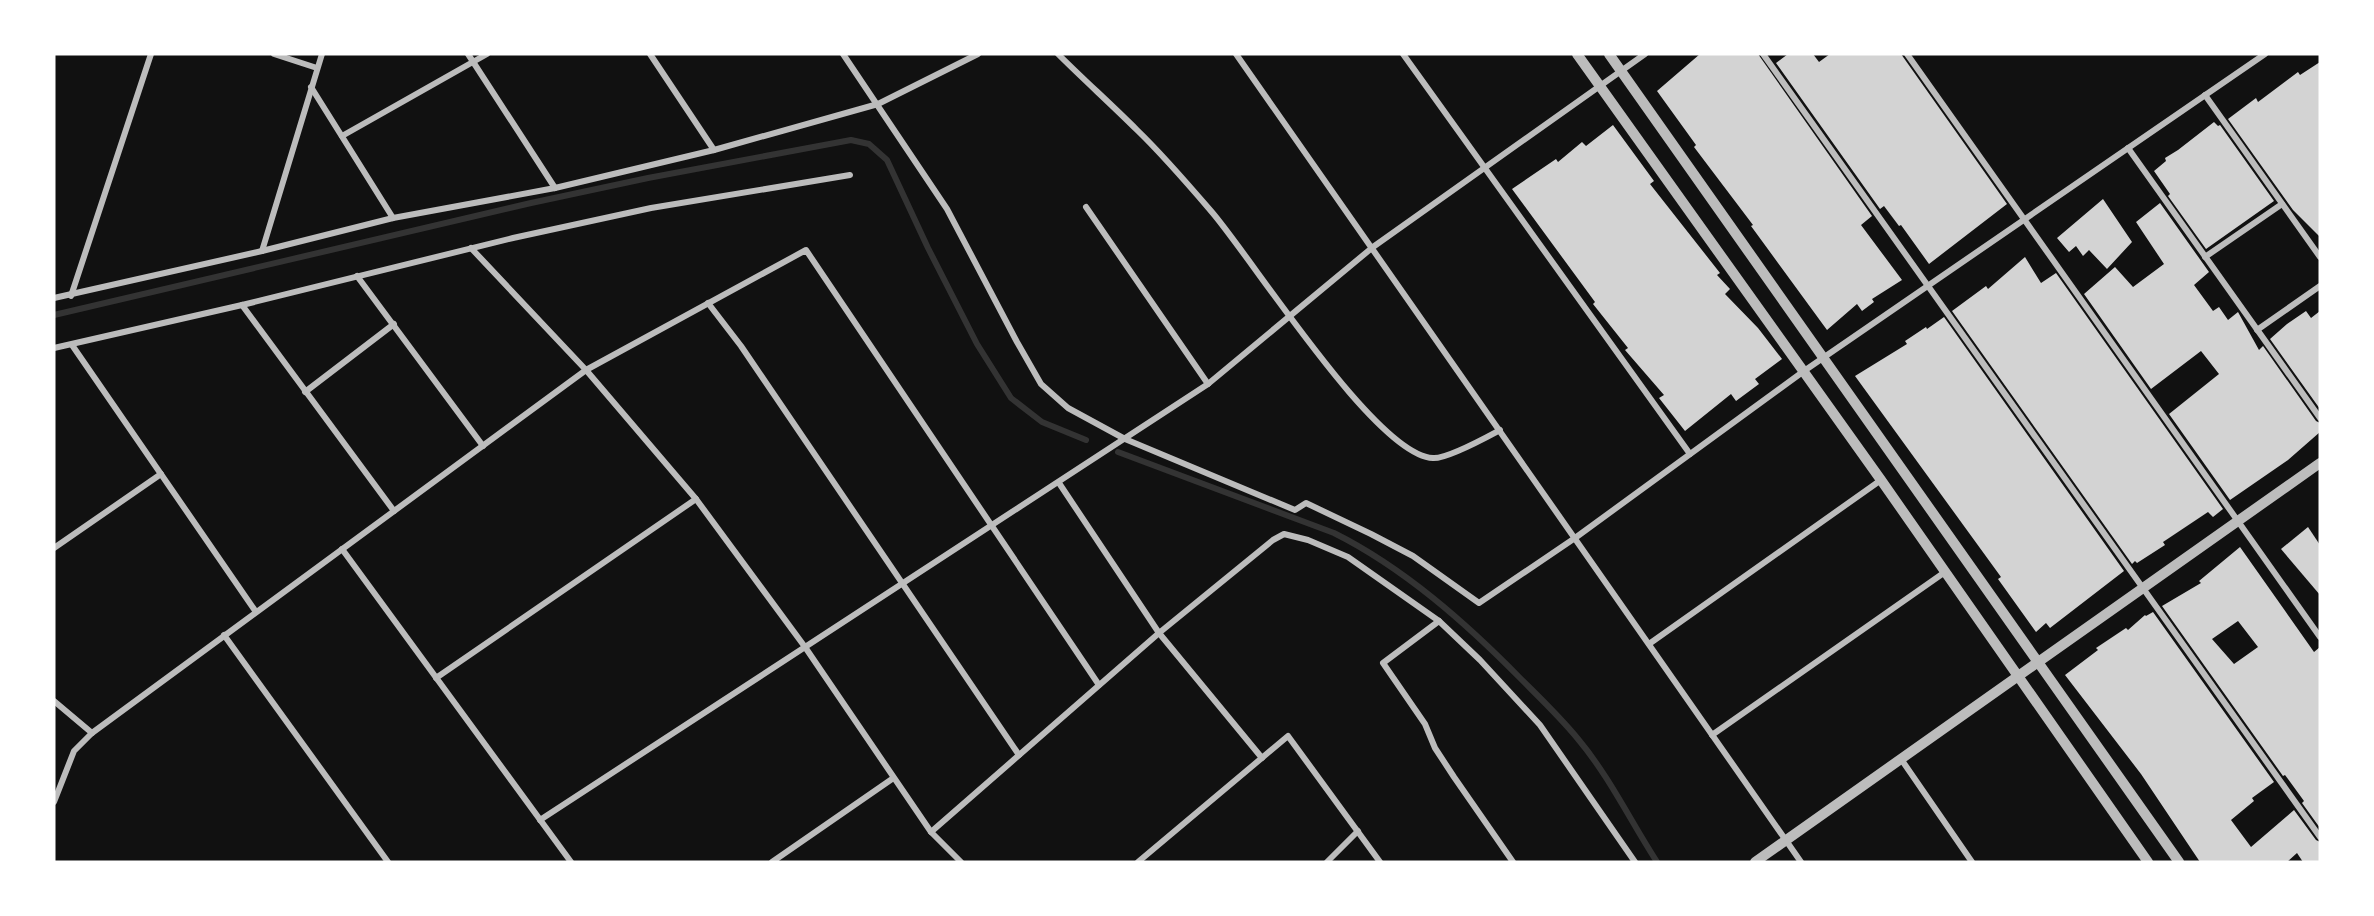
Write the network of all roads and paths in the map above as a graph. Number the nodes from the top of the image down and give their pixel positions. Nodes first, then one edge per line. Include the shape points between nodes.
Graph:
1 (151, 54) edge
2 (274, 54) edge
3 (322, 54) edge
4 (468, 54) edge
5 (487, 54) edge
6 (650, 54) edge
7 (843, 54) edge
8 (978, 54) edge
9 (1058, 54) edge
10 (1236, 54) edge
11 (1403, 54) edge
12 (1577, 54) edge
13 (1609, 54) edge
14 (1645, 54) edge
15 (1763, 54) edge
16 (1907, 54) edge
17 (2265, 54) edge
18 (473, 62) junction
19 (317, 68) junction
20 (1622, 71) junction
21 (1600, 86) junction
22 (311, 87) junction
23 (2205, 95) junction
24 (878, 104) junction
25 (342, 136) junction
26 (2128, 148) junction
27 (714, 150) junction
28 (1484, 168) junction
29 (850, 175) dead end
30 (555, 188) junction
31 (2282, 204) junction
32 (1086, 207) dead end
33 (393, 218) junction
34 (2025, 218) junction
35 (1373, 247) junction
36 (471, 248) junction
37 (262, 251) junction
38 (2205, 257) junction
39 (2320, 257) edge
40 (357, 276) junction
41 (1928, 285) junction
42 (2320, 286) edge
43 (70, 296) junction
44 (54, 298) edge
45 (708, 303) junction
46 (242, 305) junction
47 (1291, 315) junction
48 (394, 324) junction
49 (2257, 330) junction
50 (72, 345) junction
51 (54, 348) edge
52 (1824, 357) junction
53 (586, 370) junction
54 (1804, 371) junction
55 (1208, 384) junction
56 (305, 392) junction
57 (2320, 418) edge
58 (1500, 430) junction
59 (1125, 439) junction
60 (483, 446) junction
61 (1689, 454) junction
62 (2320, 463) edge
63 (161, 474) junction
64 (1881, 480) junction
65 (1059, 483) junction
66 (696, 499) junction
67 (394, 511) junction
68 (2238, 521) junction
69 (992, 526) junction
70 (1575, 538) junction
71 (54, 548) edge
72 (342, 549) junction
73 (1945, 572) junction
74 (903, 584) junction
75 (2143, 588) junction
76 (256, 612) junction
77 (1439, 621) junction
78 (2317, 626) edge
79 (1159, 633) junction
80 (224, 635) junction
81 (2320, 637) edge
82 (1649, 644) junction
83 (805, 647) junction
84 (2038, 662) junction
85 (2017, 677) junction
86 (436, 678) junction
87 (1099, 685) junction
88 (54, 701) edge
89 (92, 733) junction
90 (1712, 735) junction
91 (1019, 755) junction
92 (1262, 758) junction
93 (1901, 759) junction
94 (892, 779) junction
95 (54, 802) edge
96 (540, 819) junction
97 (1358, 831) junction
98 (931, 832) junction
99 (2320, 837) edge
100 (1786, 840) junction
101 (388, 862) edge
102 (571, 862) edge
103 (772, 862) edge
104 (961, 862) edge
105 (1138, 862) edge
106 (1327, 862) edge
107 (1380, 862) edge
108 (1513, 862) edge
109 (1635, 862) edge
110 (1755, 862) edge
111 (1801, 862) edge
112 (1972, 862) edge
113 (2148, 862) edge
114 (2179, 862) edge

1 - 43 street
2 - 19 street
3 - 19 street
4 - 18 street
5 - 18 street
6 - 27 street
7 - 24 street
8 - 24 street
9 - 47 street via 1139,132 1213,213
10 - 35 street
11 - 28 street
12 - 21 street
13 - 20 street
14 - 20 street
15 - 41 street
16 - 34 street
17 - 23 street
18 - 25 street
18 - 30 street
19 - 22 street
20 - 21 street
20 - 52 street
21 - 28 street
21 - 54 street
22 - 25 street
22 - 37 street
23 - 26 street
23 - 31 street
24 - 27 street
24 - 59 street via 947,209 1041,384 1068,408
25 - 33 street
26 - 34 street
26 - 38 street
27 - 30 street
28 - 35 street
28 - 61 street
29 - 36 street via 651,208
30 - 33 street
31 - 38 street
31 - 39 street
32 - 55 street
33 - 37 street
34 - 41 street
34 - 68 street
35 - 47 street
35 - 58 street
36 - 40 street
36 - 53 street
37 - 43 street
38 - 49 street
40 - 46 street
40 - 48 street
41 - 52 street
41 - 75 street
42 - 49 street
43 - 44 street
45 - 53 street
45 - 69 street via 806,250
45 - 74 street
46 - 50 street
46 - 56 street
47 - 55 street
47 - 58 street via 1369,416 1404,447 1433,459 1471,446
48 - 56 street
48 - 60 street
49 - 57 street
50 - 51 street
50 - 63 street
52 - 54 street
52 - 84 street
53 - 60 street
53 - 66 street
54 - 61 street
54 - 64 street
55 - 59 street
56 - 67 street
58 - 70 street
59 - 65 street
59 - 70 street via 1295,510 1306,503 1413,556 1479,603
60 - 67 street
61 - 70 street
62 - 68 street
63 - 71 street
63 - 76 street
64 - 73 street
64 - 82 street
65 - 69 street
65 - 79 street
66 - 83 street
66 - 86 street
67 - 72 street
68 - 75 street
68 - 78 street
69 - 74 street
69 - 87 street
70 - 82 street
72 - 76 street
72 - 86 street
73 - 85 street
73 - 90 street
74 - 83 street
74 - 91 street
75 - 84 street
75 - 99 street
76 - 80 street
77 - 79 street via 1348,557 1284,534
77 - 108 street via 1383,663
77 - 109 street via 1540,725
78 - 81 street
79 - 87 street
79 - 92 street
80 - 89 street
80 - 101 street
82 - 90 street
83 - 94 street
83 - 96 street
84 - 85 street
84 - 114 street
85 - 93 street
85 - 113 street
86 - 96 street
87 - 91 street
88 - 89 street
89 - 95 street via 74,751
90 - 100 street
91 - 98 street
92 - 97 street via 1288,736
92 - 105 street
93 - 100 street
93 - 112 street
94 - 98 street
94 - 103 street
96 - 102 street
97 - 106 street
97 - 107 street
98 - 104 street
100 - 110 street
100 - 111 street

